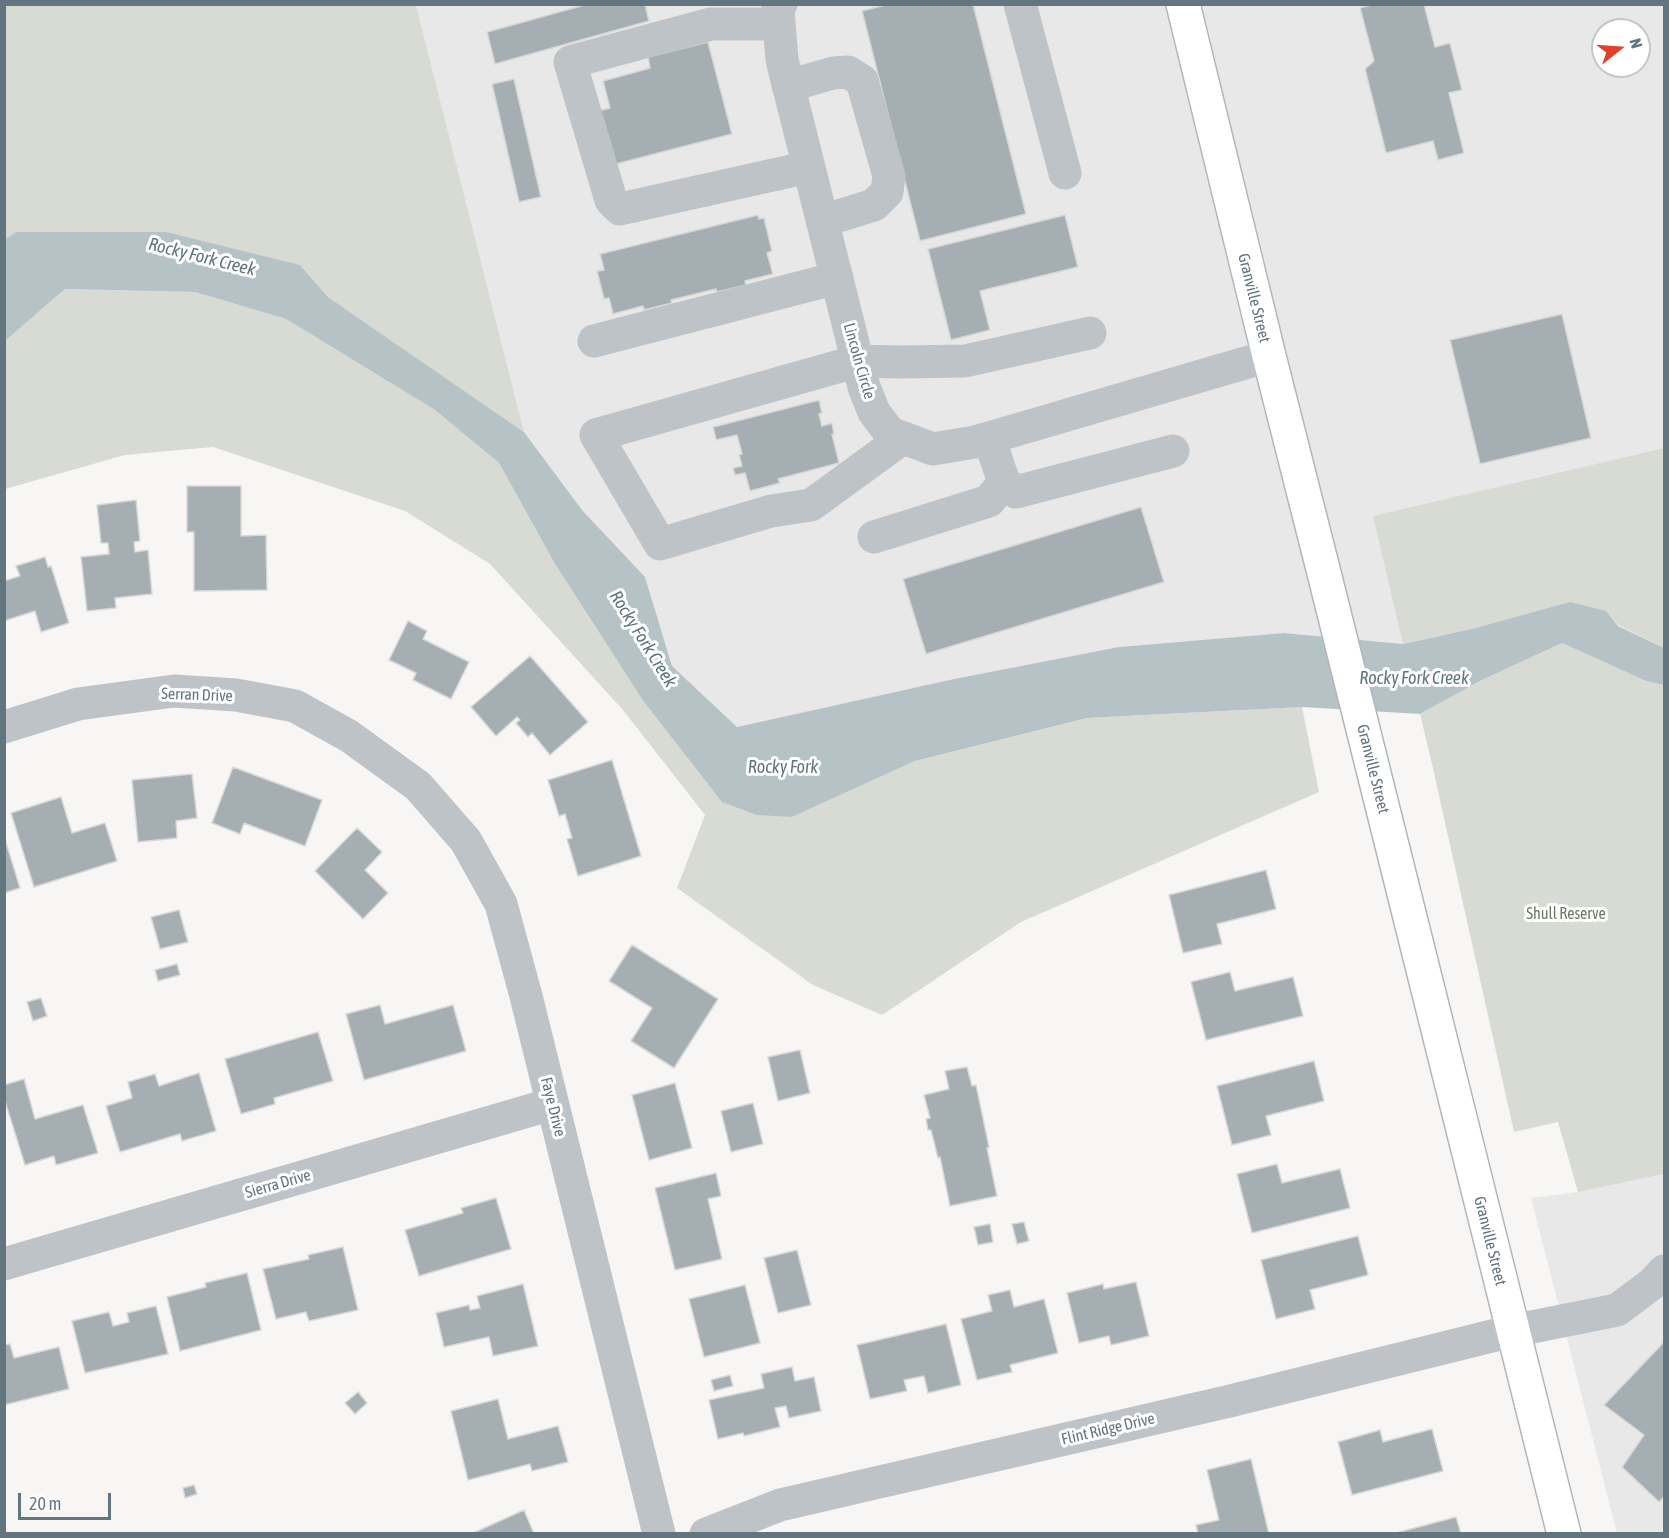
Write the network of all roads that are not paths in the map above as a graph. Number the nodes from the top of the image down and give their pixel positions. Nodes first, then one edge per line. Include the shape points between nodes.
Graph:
1 (1020, 4) edge
2 (1183, 4) edge
3 (780, 14) edge
4 (788, 86) junction
5 (808, 167) junction
6 (1065, 173) dead end
7 (822, 221) junction
8 (837, 278) junction
9 (1090, 333) dead end
10 (594, 341) dead end
11 (1269, 356) junction
12 (858, 361) junction
13 (903, 438) junction
14 (989, 438) junction
15 (1173, 451) dead end
16 (1004, 482) junction
17 (874, 537) dead end
18 (4, 727) edge
19 (350, 736) joint
20 (552, 1104) junction
21 (4, 1264) edge
22 (1665, 1271) edge
23 (1512, 1330) junction
24 (660, 1533) edge
25 (706, 1533) edge
26 (1564, 1533) edge

1 - 6 street
2 - 11 main road, Granville Street
3 - 4 street, Lincoln Circle via 782,60
3 - 5 street via 711,24 570,62 611,200 620,209
4 - 5 street, Lincoln Circle
4 - 7 street via 833,73 848,72 862,81 889,176 887,192 874,205
5 - 7 street, Lincoln Circle
7 - 8 street, Lincoln Circle
8 - 10 street
8 - 12 street, Lincoln Circle
9 - 12 street via 965,361
11 - 14 street, Lincoln Circle
11 - 23 main road, Granville Street
12 - 13 street, Lincoln Circle via 874,412 890,433
12 - 13 street via 596,435 660,544 771,511 811,505
13 - 14 street, Lincoln Circle via 933,449
14 - 16 street
15 - 16 street via 1016,492
16 - 17 street via 989,501
18 - 19 street, Serran Drive via 78,704 174,690 236,695 295,706
19 - 20 street, Faye Drive via 418,786 466,841 501,904
20 - 21 street, Sierra Drive
20 - 24 street, Faye Drive
22 - 23 street, Flint Ridge Drive via 1617,1310
23 - 25 street, Flint Ridge Drive via 1230,1401 780,1505
23 - 26 main road, Granville Street

